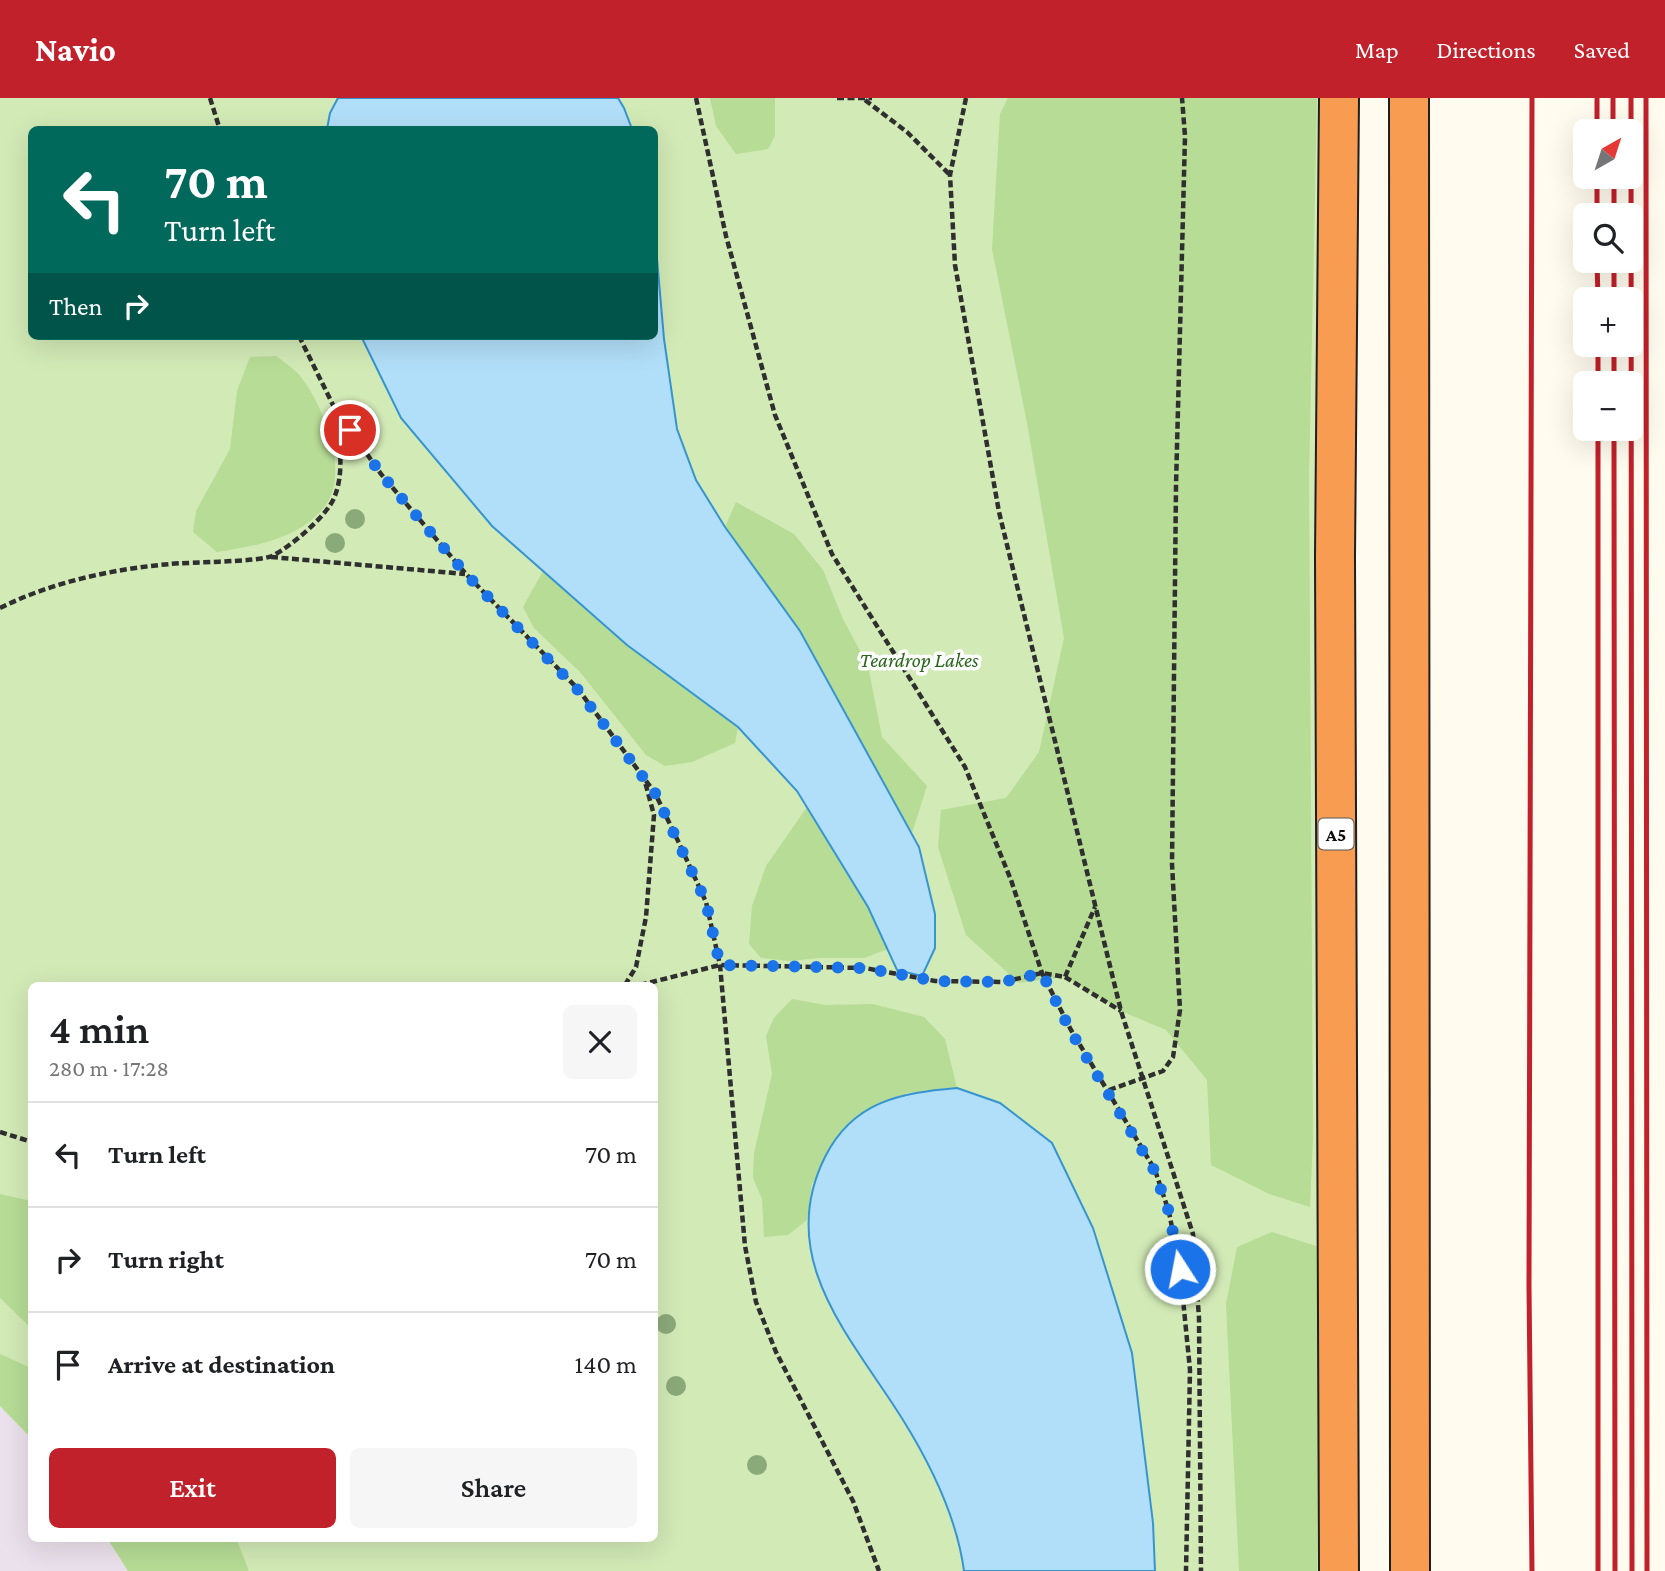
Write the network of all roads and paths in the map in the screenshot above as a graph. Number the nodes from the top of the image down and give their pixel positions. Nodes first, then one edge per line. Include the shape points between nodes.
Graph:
1 (210, 98) edge
2 (696, 98) edge
3 (837, 98) edge
4 (872, 98) edge
5 (965, 98) edge
6 (1182, 98) edge
7 (1339, 98) edge
8 (1409, 98) edge
9 (864, 100) junction
10 (219, 126) edge
11 (950, 175) junction
12 (301, 340) edge
13 (334, 407) junction
14 (270, 557) junction
15 (466, 574) junction
16 (0, 608) edge
17 (644, 779) junction
18 (1095, 906) junction
19 (720, 965) junction
20 (1042, 973) junction
21 (1065, 977) junction
22 (627, 982) edge
23 (652, 982) edge
24 (1121, 1011) junction
25 (1143, 1078) junction
26 (1109, 1090) junction
27 (0, 1132) edge
28 (28, 1141) edge
29 (879, 1571) edge
30 (1186, 1571) edge
31 (1201, 1571) edge
32 (1339, 1571) edge
33 (1410, 1571) edge

1 - 10 path
2 - 20 path via 726,236 775,415 832,555 965,767 1011,880
3 - 9 path
4 - 9 path
5 - 11 path
6 - 25 path via 1185,149 1172,864 1180,1010 1173,1057 1163,1071
7 - 32 highway, A5 via 1335,556
8 - 33 highway
9 - 11 path via 907,132
11 - 18 path via 955,265 999,512
12 - 13 path
13 - 14 path via 341,468 334,499 307,530
13 - 15 path via 381,474
14 - 15 path
14 - 16 path via 166,564 105,574 54,586
15 - 17 path via 578,690
17 - 19 path via 655,793 706,902
17 - 22 path via 654,815 648,893 636,967
18 - 21 path
18 - 24 path
19 - 20 path via 865,968 935,981 1003,982
19 - 23 path
19 - 29 path via 745,1246 756,1302 776,1352 853,1501
20 - 21 path
20 - 26 path via 1070,1030
21 - 24 path
24 - 25 path
25 - 26 path
25 - 31 path via 1193,1234 1199,1318
26 - 30 path via 1154,1170 1169,1212 1180,1269 1190,1370
27 - 28 path

